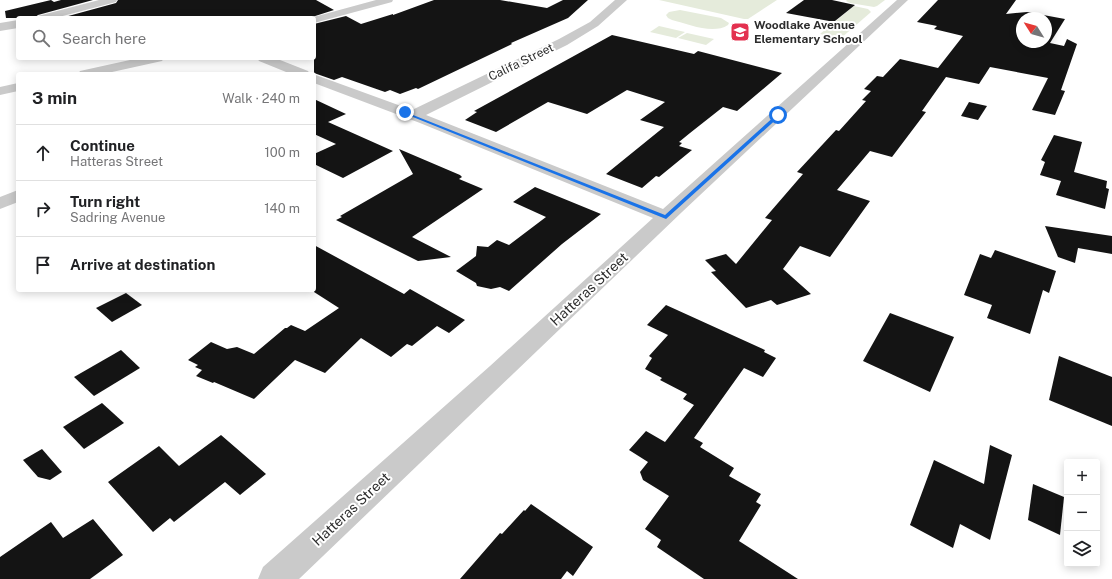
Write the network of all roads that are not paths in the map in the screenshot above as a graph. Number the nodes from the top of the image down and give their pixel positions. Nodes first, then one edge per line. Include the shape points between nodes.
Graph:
1 (112, 0) edge
2 (388, 0) edge
3 (622, 0) edge
4 (903, 0) edge
5 (50, 16) edge
6 (316, 19) edge
7 (16, 24) edge
8 (0, 27) edge
9 (148, 60) edge
10 (269, 60) edge
11 (94, 72) edge
12 (298, 72) edge
13 (316, 79) edge
14 (16, 87) edge
15 (0, 91) edge
16 (414, 115) junction
17 (16, 197) edge
18 (0, 203) edge
19 (666, 217) junction
20 (275, 579) edge

1 - 5 street
2 - 6 street
3 - 16 street, Califa Street via 594,24 563,42
4 - 19 street, Hatteras Street
7 - 8 street
9 - 11 street
10 - 12 street
13 - 16 street
14 - 15 street
16 - 19 street
17 - 18 street
19 - 20 street, Hatteras Street

